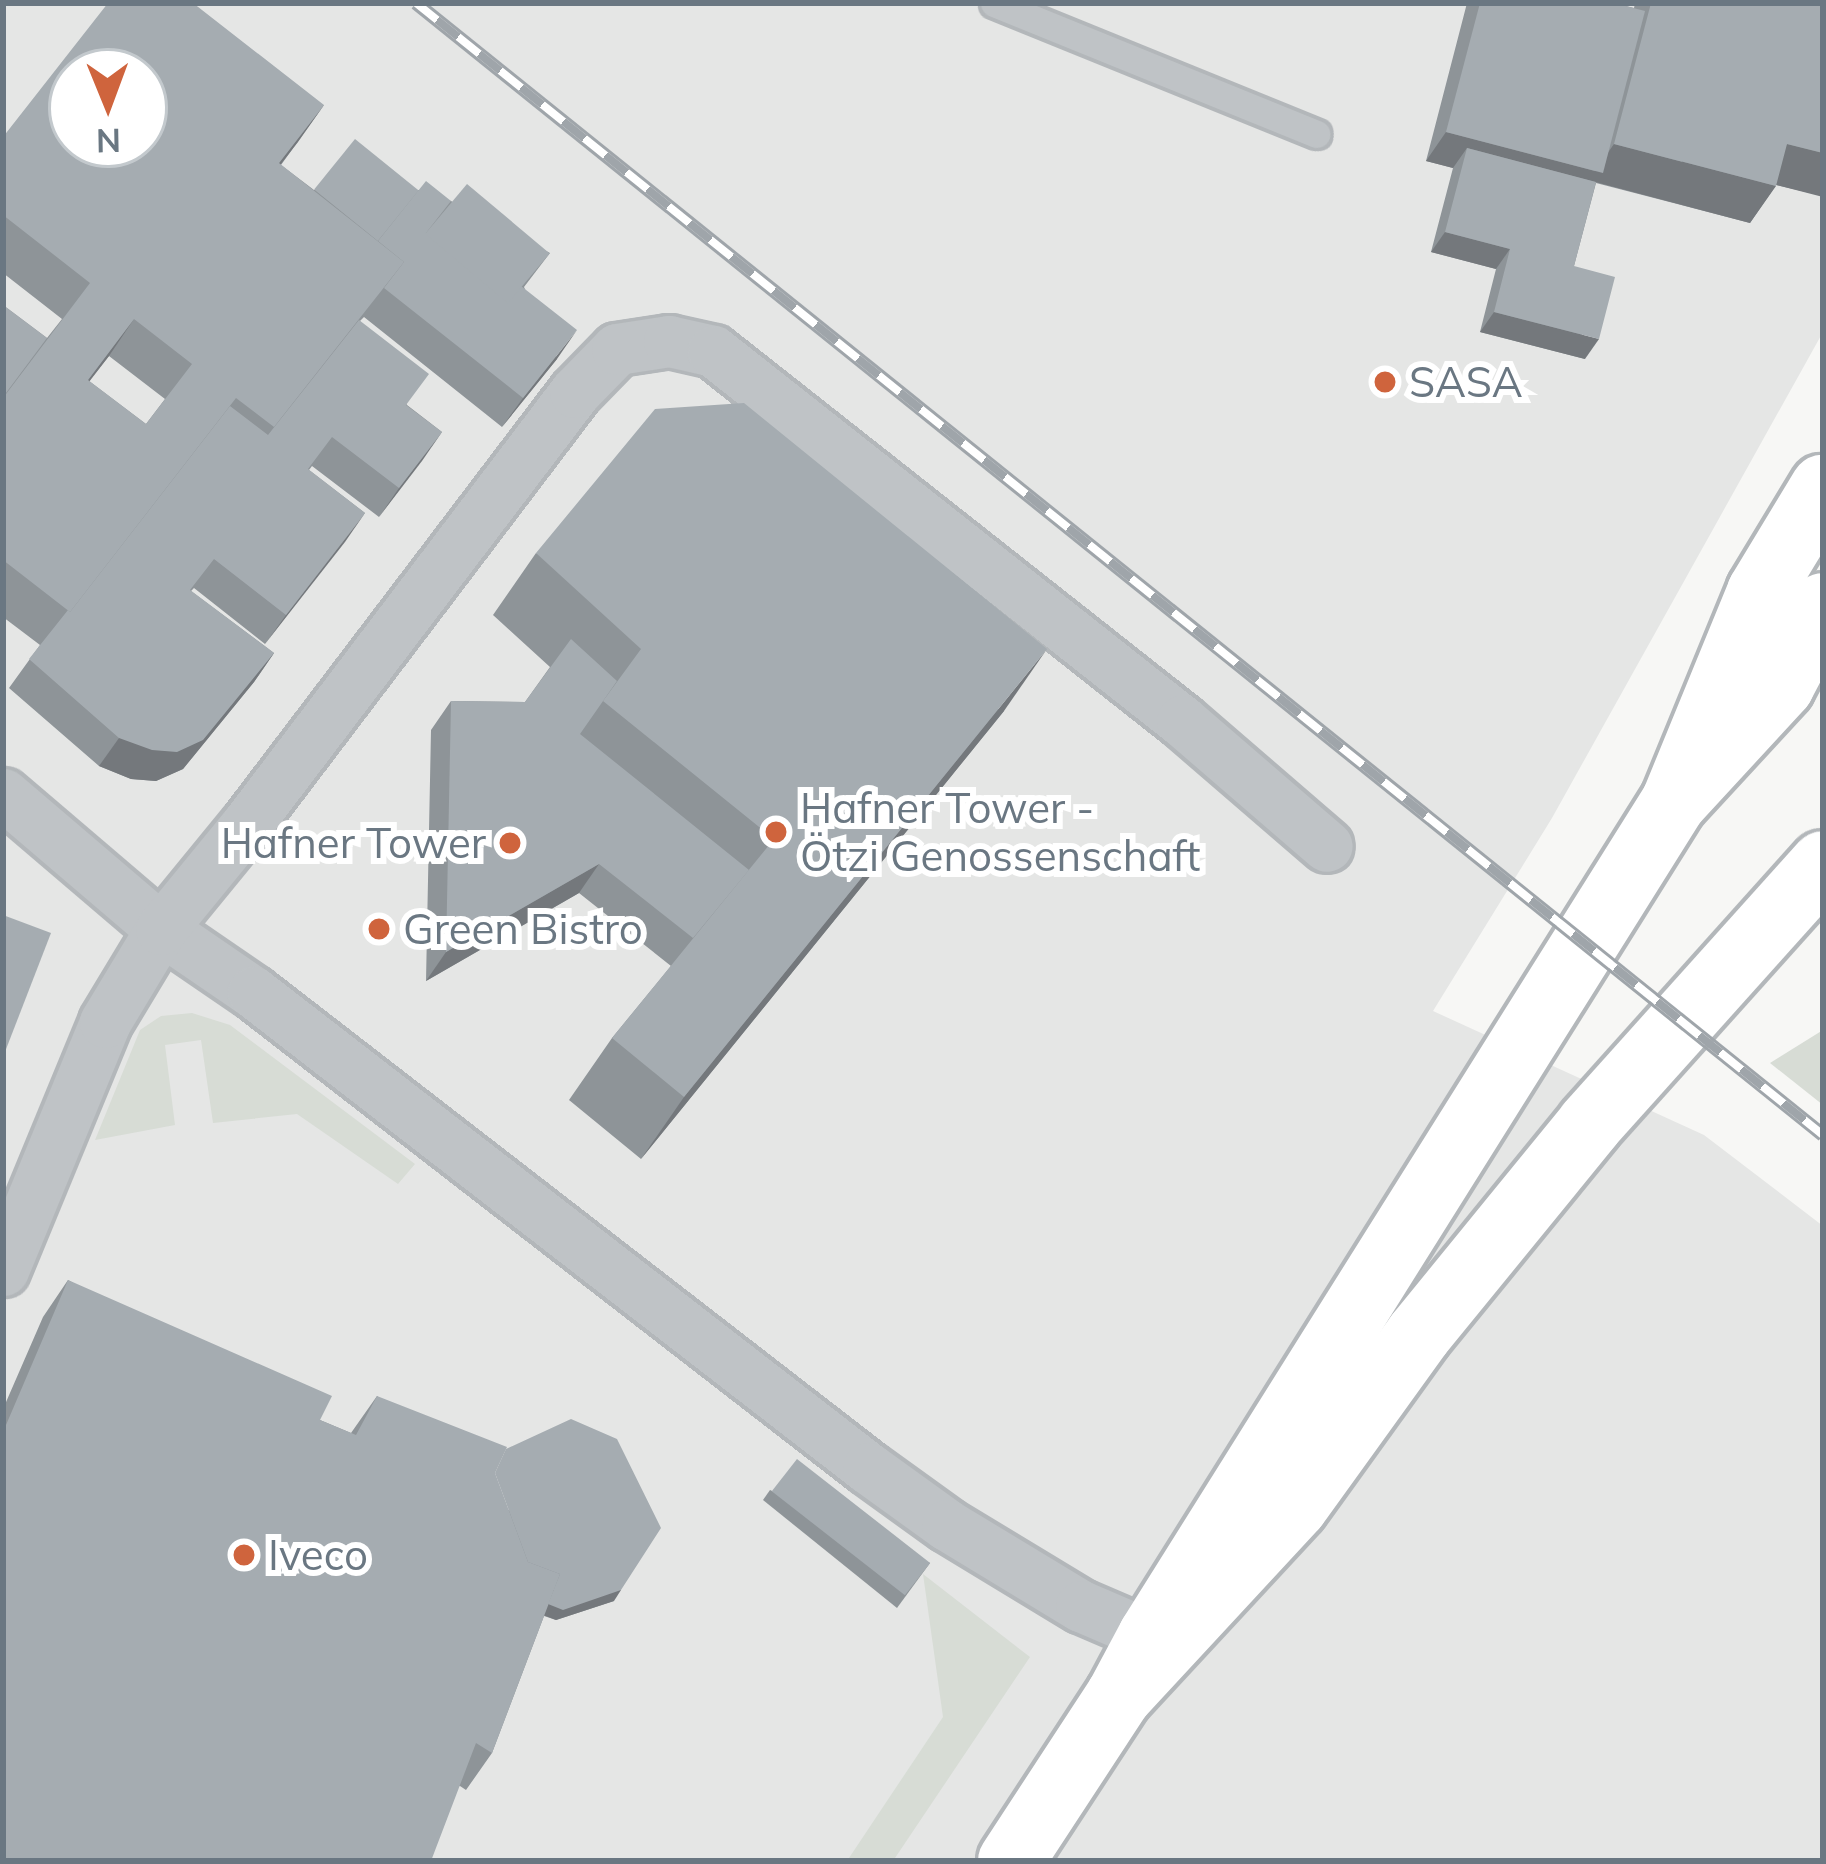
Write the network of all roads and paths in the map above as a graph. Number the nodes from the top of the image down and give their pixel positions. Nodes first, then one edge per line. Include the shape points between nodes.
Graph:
1 (994, 3) edge
2 (1316, 134) dead end
3 (1823, 488) edge
4 (1823, 606) edge
5 (1802, 672) edge
6 (3, 794) edge
7 (1674, 802) junction
8 (1328, 846) dead end
9 (1823, 864) edge
10 (161, 929) junction
11 (3, 1270) edge
12 (1151, 1636) junction
13 (1119, 1696) junction
14 (1011, 1861) edge

1 - 2 lane
3 - 7 main road via 1760,592
4 - 5 main road
5 - 7 main road
6 - 10 street
7 - 12 main road
8 - 10 street via 774,395 713,351 669,341 617,349 575,392
9 - 13 main road via 1590,1124 1419,1334 1295,1506
10 - 11 street via 105,1022
10 - 12 street via 946,1526 1081,1606
12 - 13 main road
13 - 14 main road

